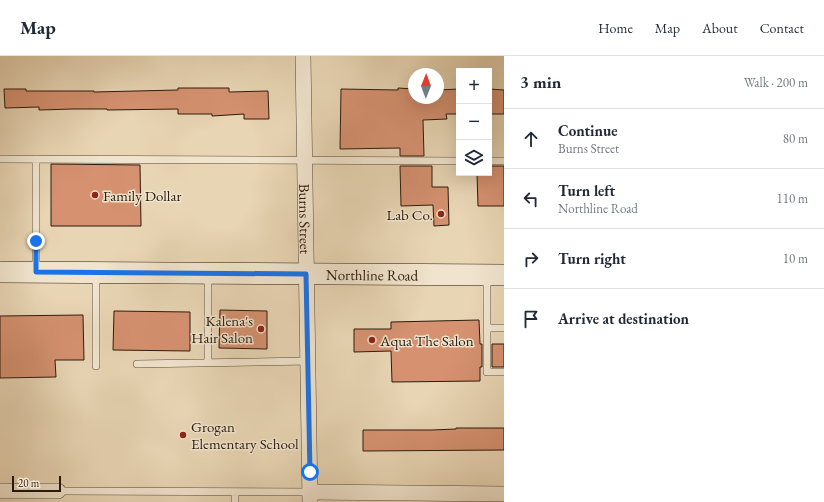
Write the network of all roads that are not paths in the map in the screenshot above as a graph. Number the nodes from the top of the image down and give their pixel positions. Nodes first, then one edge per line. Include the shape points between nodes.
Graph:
1 (303, 56) edge
2 (0, 159) edge
3 (36, 159) junction
4 (304, 160) junction
5 (456, 161) edge
6 (492, 161) edge
7 (504, 161) edge
8 (0, 272) edge
9 (36, 272) junction
10 (96, 272) junction
11 (208, 273) junction
12 (306, 274) junction
13 (495, 275) edge
14 (487, 328) junction
15 (504, 328) edge
16 (308, 361) junction
17 (208, 363) junction
18 (137, 364) dead end
19 (96, 366) dead end
20 (504, 372) edge
21 (0, 491) edge
22 (58, 491) joint
23 (235, 492) junction
24 (504, 494) edge
25 (310, 497) edge
26 (235, 502) edge

1 - 4 street, Burns Street
2 - 3 lane
3 - 4 lane
3 - 9 lane
4 - 5 lane
4 - 12 street, Burns Street
6 - 7 lane
8 - 9 main road, Northline Road
9 - 10 main road, Northline Road
10 - 11 main road, Northline Road
10 - 19 lane
11 - 12 main road, Northline Road
11 - 17 lane
12 - 13 main road, Northline Road
12 - 16 street, Burns Street
13 - 14 lane
14 - 15 lane
14 - 20 lane via 487,372
16 - 17 lane
16 - 25 street, Burns Street
17 - 18 lane
21 - 22 street
22 - 23 lane
23 - 25 lane
23 - 26 lane
24 - 25 street

